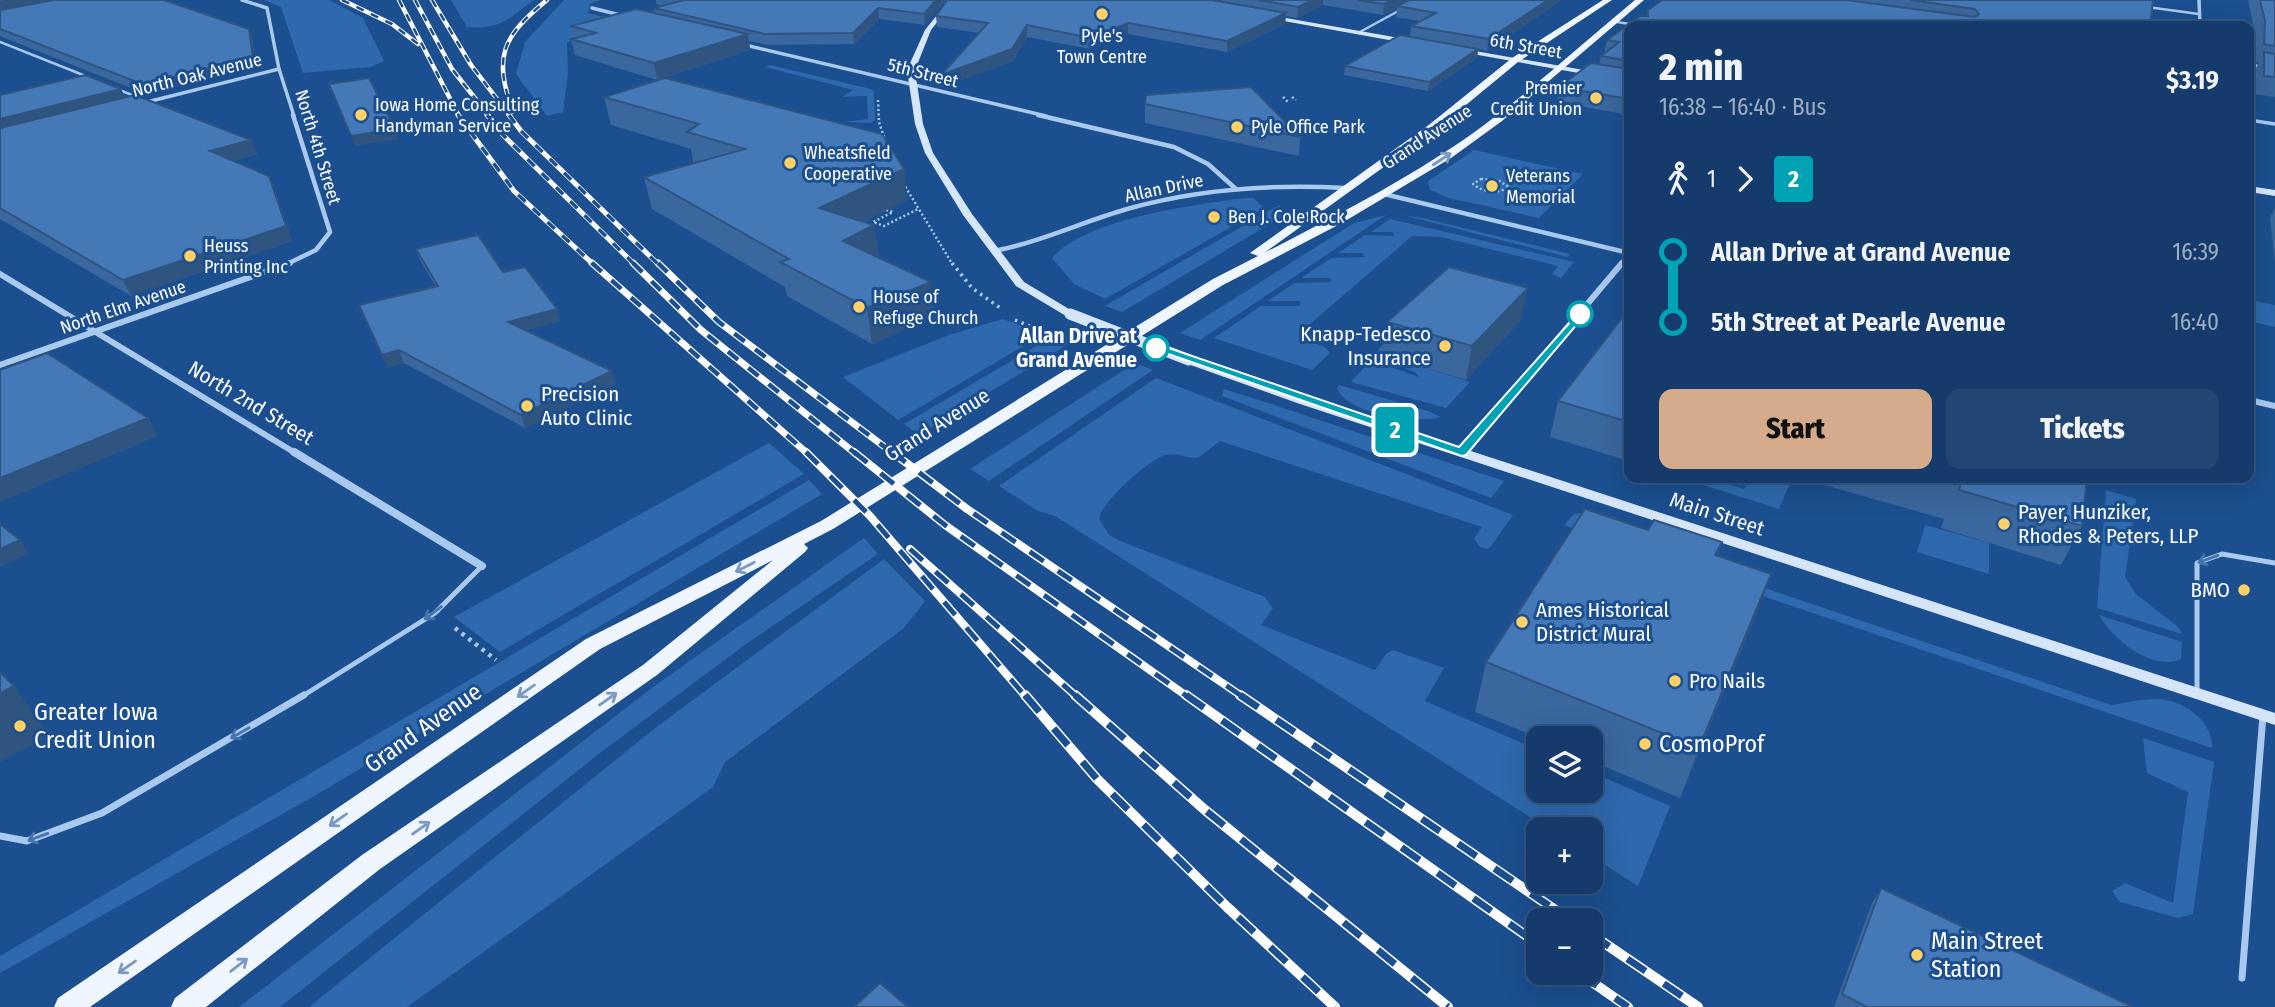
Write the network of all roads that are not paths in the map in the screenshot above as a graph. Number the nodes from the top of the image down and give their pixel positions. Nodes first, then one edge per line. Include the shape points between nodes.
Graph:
1 (242, 0) edge
2 (952, 0) edge
3 (1608, 0) edge
4 (1640, 0) edge
5 (2199, 0) edge
6 (1407, 6) edge
7 (2140, 6) edge
8 (592, 8) dead end
9 (2199, 14) junction
10 (1259, 15) edge
11 (631, 18) edge
12 (2200, 21) edge
13 (1617, 22) junction
14 (1624, 23) edge
15 (1358, 33) junction
16 (0, 42) edge
17 (735, 43) edge
18 (1427, 45) edge
19 (1454, 50) edge
20 (1515, 60) junction
21 (2254, 66) edge
22 (1558, 68) junction
23 (279, 69) junction
24 (2275, 69) edge
25 (89, 78) edge
26 (1624, 79) edge
27 (911, 84) junction
28 (113, 88) edge
29 (148, 102) junction
30 (139, 104) edge
31 (2254, 121) edge
32 (2275, 124) edge
33 (1345, 188) junction
34 (1236, 189) junction
35 (2254, 189) edge
36 (2275, 193) edge
37 (1384, 194) junction
38 (994, 251) junction
39 (1624, 253) edge
40 (1624, 260) edge
41 (0, 274) edge
42 (256, 275) joint
43 (1218, 282) junction
44 (96, 331) junction
45 (0, 365) edge
46 (2254, 401) edge
47 (2275, 406) edge
48 (1462, 452) junction
49 (827, 525) junction
50 (2275, 563) edge
51 (482, 566) joint
52 (2197, 694) junction
53 (2269, 717) edge
54 (0, 836) edge
55 (2242, 978) dead end
56 (68, 1007) edge
57 (186, 1007) edge

1 - 23 street, North 4th Street via 267,8
2 - 27 street via 928,30 911,70
3 - 20 main road, Grand Avenue
4 - 13 main road, Grand Avenue
5 - 9 street
6 - 15 lane
7 - 9 lane
8 - 11 street
9 - 12 street
10 - 15 street
13 - 14 lane
13 - 22 main road, Grand Avenue
15 - 18 street
16 - 25 lane
17 - 27 street, 5th Street
19 - 20 street, 6th Street
20 - 22 street, 6th Street
20 - 33 main road, Grand Avenue via 1434,126
21 - 24 street
22 - 26 street, 6th Street
37 -> 22 main road, Grand Avenue via 1474,137
23 - 29 street, North Oak Avenue
23 - 42 street, North 4th Street via 330,232 328,240 307,256
27 - 34 street, 5th Street via 1174,147 1208,164
27 - 38 street, Main Street via 929,153
28 - 29 lane
29 - 30 street, North Oak Avenue
31 - 32 lane
33 - 34 street, Allan Drive
33 - 43 main road, Grand Avenue
34 - 38 street, Allan Drive via 1150,203 1032,243
35 - 36 street
37 - 39 street
37 - 43 main road, Grand Avenue
38 - 48 street, Main Street, bridge via 1020,284 1070,314 1189,360
40 - 48 street
41 - 44 street, North 2nd Street
42 - 44 street, North Elm Avenue
43 - 49 main road, Grand Avenue
44 - 45 street, North Elm Avenue
44 - 51 street, North 2nd Street
46 - 47 street
48 - 52 street, Main Street
49 -> 56 main road, Grand Avenue via 593,645
57 -> 49 main road, Grand Avenue via 371,862 650,670
50 -> 52 lane via 2222,554 2197,563
51 -> 54 lane via 435,612 346,671 102,813 27,841
52 - 53 street, Main Street
53 - 55 lane

